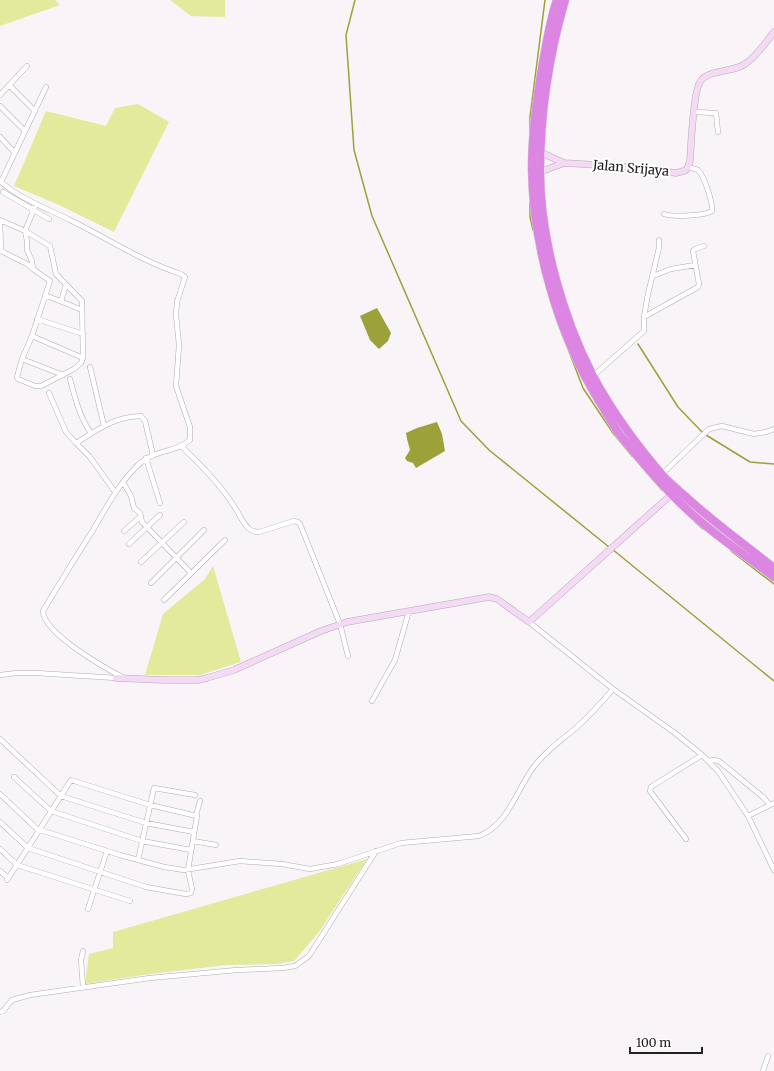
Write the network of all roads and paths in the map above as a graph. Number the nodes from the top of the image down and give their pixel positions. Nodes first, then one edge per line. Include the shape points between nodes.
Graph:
1 (557, 0) edge
2 (565, 0) edge
3 (774, 32) edge
4 (27, 66) dead end
5 (9, 85) junction
6 (46, 87) dead end
7 (0, 95) edge
8 (0, 106) edge
9 (35, 111) junction
10 (694, 112) junction
11 (25, 131) junction
12 (718, 132) dead end
13 (0, 138) edge
14 (540, 152) junction
15 (15, 153) junction
16 (564, 163) junction
17 (689, 167) junction
18 (540, 172) junction
19 (0, 182) edge
20 (2, 192) dead end
21 (36, 204) junction
22 (33, 209) junction
23 (664, 214) dead end
24 (49, 219) dead end
25 (25, 231) junction
26 (659, 240) dead end
27 (704, 246) dead end
28 (27, 250) junction
29 (27, 264) junction
30 (695, 265) junction
31 (33, 270) junction
32 (56, 274) junction
33 (653, 276) junction
34 (50, 281) junction
35 (66, 285) junction
36 (45, 295) junction
37 (61, 301) junction
38 (82, 310) junction
39 (644, 316) junction
40 (37, 319) junction
41 (83, 334) junction
42 (32, 336) junction
43 (83, 358) junction
44 (22, 359) junction
45 (90, 367) dead end
46 (63, 375) junction
47 (593, 376) junction
48 (70, 379) dead end
49 (49, 394) dead end
50 (104, 426) junction
51 (774, 429) edge
52 (91, 433) junction
53 (76, 443) junction
54 (182, 446) junction
55 (153, 455) junction
56 (146, 458) junction
57 (662, 474) junction
58 (123, 482) junction
59 (115, 492) junction
60 (671, 494) junction
61 (160, 503) dead end
62 (160, 515) dead end
63 (141, 516) junction
64 (184, 522) dead end
65 (147, 528) junction
66 (204, 530) dead end
67 (124, 531) dead end
68 (225, 540) dead end
69 (162, 543) junction
70 (129, 544) dead end
71 (176, 558) junction
72 (141, 562) dead end
73 (774, 568) edge
74 (191, 573) junction
75 (774, 578) edge
76 (151, 583) dead end
77 (164, 600) dead end
78 (409, 611) junction
79 (529, 622) junction
80 (340, 624) junction
81 (348, 656) dead end
82 (0, 675) edge
83 (116, 678) joint
84 (124, 678) junction
85 (613, 689) junction
86 (372, 701) dead end
87 (0, 739) edge
88 (702, 755) junction
89 (708, 761) junction
90 (14, 777) dead end
91 (0, 794) edge
92 (195, 795) dead end
93 (61, 796) junction
94 (200, 801) dead end
95 (772, 804) edge
96 (150, 805) junction
97 (51, 811) junction
98 (196, 815) junction
99 (748, 816) junction
100 (0, 822) edge
101 (146, 823) junction
102 (40, 830) junction
103 (194, 832) junction
104 (686, 839) dead end
105 (142, 841) junction
106 (193, 841) junction
107 (216, 845) dead end
108 (28, 848) junction
109 (0, 849) edge
110 (191, 850) junction
111 (107, 851) junction
112 (376, 851) junction
113 (138, 860) junction
114 (17, 864) junction
115 (188, 870) junction
116 (774, 870) edge
117 (0, 871) edge
118 (100, 872) junction
119 (95, 890) junction
120 (130, 901) dead end
121 (88, 909) dead end
122 (83, 951) dead end
123 (83, 987) junction
124 (0, 1012) edge
125 (768, 1056) dead end
126 (763, 1071) edge

1 - 60 highway via 540,81 533,148 534,205 543,257 555,305 569,344 588,384 619,434
2 - 14 highway via 547,80
3 - 10 street, Jalan Srijaya via 744,65 708,75 702,80 698,87
4 - 5 street
5 - 7 street
5 - 9 street
6 - 9 street
8 - 11 street
9 - 11 street
10 - 12 street via 716,113
10 - 17 street, Jalan Srijaya
11 - 15 street
13 - 15 street
14 - 16 street
14 - 18 highway
15 - 19 street
16 - 17 street, Jalan Srijaya via 676,173
16 - 18 street, Jalan Srijaya
17 - 23 street via 698,170 710,197 712,211 704,214
18 - 47 highway via 544,227 551,262 569,321
19 - 21 street
20 - 22 street
21 - 22 street
21 - 54 street via 185,277 177,302 176,315 179,345 176,386 190,427 190,440
22 - 24 street
22 - 25 street
25 - 28 street
25 - 29 street via 0,220 1,251
25 - 32 street via 50,246
26 - 33 street
27 - 30 street via 694,250
28 - 29 street
28 - 31 street
29 - 31 street
30 - 33 street
30 - 39 street via 698,287
31 - 34 street
32 - 34 street
32 - 35 street
33 - 39 street
34 - 36 street
35 - 37 street
35 - 38 street via 82,301
36 - 37 street
36 - 40 street
37 - 38 street
38 - 41 street
39 - 47 street via 644,331
40 - 41 street
40 - 42 street
41 - 43 street
42 - 43 street
42 - 44 street
43 - 46 street via 74,369
44 - 46 street
44 - 46 street via 17,377 35,386 42,386
45 - 50 street
47 - 57 highway via 630,435
48 - 52 street via 78,406
49 - 53 street via 66,432
50 - 52 street
50 - 55 street via 119,419 141,416 145,421
51 - 57 street via 754,434 722,426 709,429
52 - 53 street
53 - 59 street via 90,457
54 - 55 street
54 - 80 street via 219,484 251,531 259,532 298,522
55 - 56 street
56 - 58 street
56 - 61 street
57 - 73 highway via 702,512
58 - 59 street
58 - 63 street via 134,508
59 - 84 street via 43,611 43,616 61,636 94,661
60 - 75 highway via 699,520
60 - 79 street
62 - 65 street
63 - 65 street
63 - 67 street
64 - 69 street
65 - 69 street
65 - 70 street
66 - 71 street
68 - 74 street
69 - 71 street
69 - 72 street
71 - 74 street
71 - 76 street
74 - 77 street
78 - 79 street via 491,597
78 - 80 street
78 - 86 street via 395,660
79 - 85 street
80 - 81 street
80 - 84 street via 238,668 207,678
82 - 83 street via 36,673
83 - 84 street
85 - 88 street
85 - 112 street via 584,721 540,759 508,811 486,833 479,836 401,843
87 - 93 street
88 - 89 street
88 - 104 street via 651,787 650,791
89 - 95 street via 714,760 724,765
89 - 99 street via 718,771
90 - 97 street
91 - 102 street
92 - 96 street via 154,788
93 - 96 street via 73,780
93 - 97 street
93 - 101 street
94 - 98 street
95 - 99 street
96 - 98 street
96 - 101 street
97 - 102 street
97 - 105 street
98 - 103 street
99 - 116 street
100 - 108 street
101 - 103 street
101 - 105 street
102 - 108 street
102 - 111 street
103 - 106 street
105 - 110 street
105 - 113 street
106 - 107 street
106 - 110 street
108 - 114 street
108 - 118 street
109 - 114 street
110 - 115 street
111 - 113 street
111 - 118 street
112 - 115 street via 338,864 310,869 240,861
112 - 123 street via 309,956 295,966 150,978
113 - 115 street
114 - 117 street via 7,879
114 - 119 street
115 - 118 street via 192,889 191,893 186,894 146,887
118 - 119 street
119 - 120 street
119 - 121 street
122 - 123 street
123 - 124 street via 12,1000
125 - 126 street

